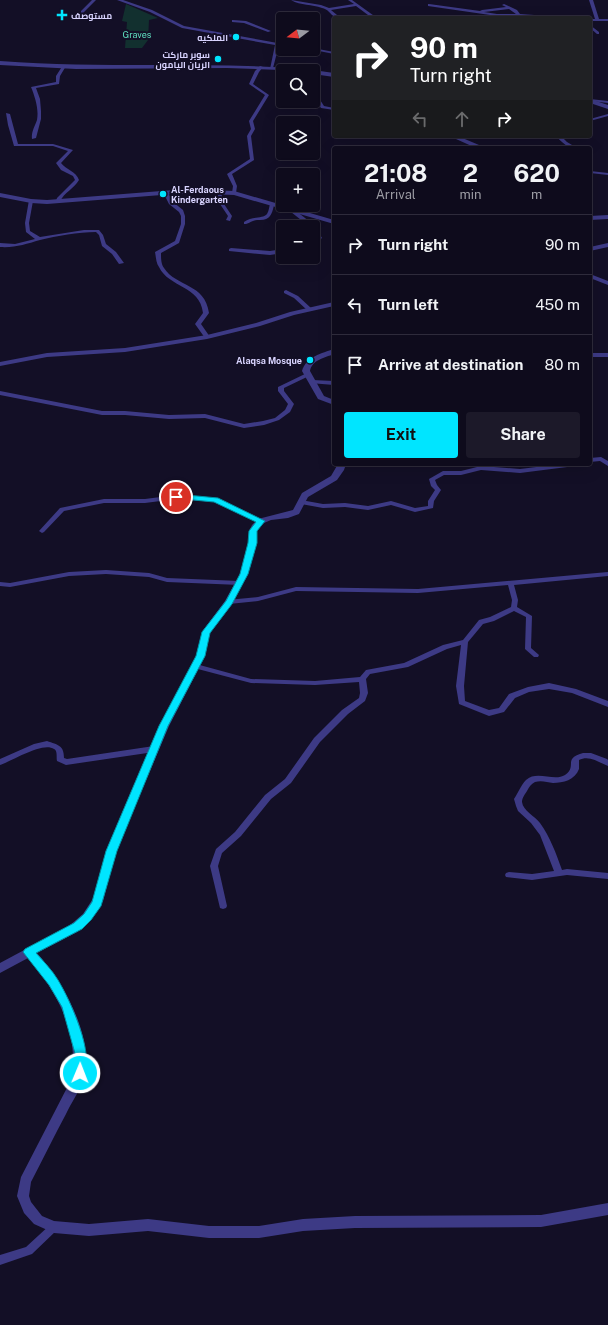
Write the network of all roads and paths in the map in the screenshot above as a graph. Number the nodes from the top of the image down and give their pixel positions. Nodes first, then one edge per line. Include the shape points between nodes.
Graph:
1 (94, 0) edge
2 (120, 0) edge
3 (293, 0) edge
4 (350, 0) edge
5 (591, 0) edge
6 (358, 5) junction
7 (429, 5) dead end
8 (504, 5) dead end
9 (510, 8) junction
10 (328, 9) junction
11 (82, 12) dead end
12 (476, 12) junction
13 (336, 16) edge
14 (373, 16) edge
15 (518, 16) edge
16 (592, 20) edge
17 (597, 20) junction
18 (608, 20) edge
19 (233, 21) dead end
20 (592, 28) edge
21 (269, 31) dead end
22 (598, 33) dead end
23 (276, 44) edge
24 (276, 47) edge
25 (320, 51) edge
26 (332, 53) edge
27 (0, 63) edge
28 (64, 66) junction
29 (261, 67) junction
30 (270, 68) junction
31 (276, 69) edge
32 (320, 73) edge
33 (332, 75) edge
34 (592, 100) edge
35 (592, 101) edge
36 (608, 102) edge
37 (320, 103) edge
38 (608, 107) edge
39 (332, 109) edge
40 (8, 114) dead end
41 (608, 115) edge
42 (592, 119) edge
43 (34, 138) dead end
44 (458, 138) dead end
45 (560, 138) edge
46 (478, 146) edge
47 (571, 146) edge
48 (592, 172) edge
49 (608, 174) edge
50 (165, 192) junction
51 (219, 192) junction
52 (234, 193) junction
53 (0, 195) edge
54 (31, 201) junction
55 (58, 201) junction
56 (272, 205) junction
57 (276, 206) edge
58 (294, 212) edge
59 (297, 212) edge
60 (608, 217) edge
61 (592, 218) edge
62 (228, 220) dead end
63 (304, 220) edge
64 (332, 221) edge
65 (246, 223) dead end
66 (40, 239) junction
67 (0, 245) edge
68 (608, 245) edge
69 (592, 249) edge
70 (231, 250) dead end
71 (276, 252) edge
72 (121, 263) dead end
73 (592, 277) edge
74 (608, 283) edge
75 (286, 292) dead end
76 (332, 304) edge
77 (309, 309) junction
78 (207, 338) junction
79 (332, 352) edge
80 (608, 354) edge
81 (592, 355) edge
82 (0, 364) edge
83 (307, 375) junction
84 (312, 382) junction
85 (332, 383) edge
86 (0, 393) edge
87 (332, 402) edge
88 (592, 460) edge
89 (608, 464) edge
90 (341, 466) edge
91 (559, 466) edge
92 (301, 502) junction
93 (261, 521) junction
94 (42, 531) dead end
95 (608, 574) edge
96 (240, 583) junction
97 (0, 584) edge
98 (511, 584) junction
99 (229, 602) junction
100 (514, 608) junction
101 (464, 642) junction
102 (536, 655) dead end
103 (196, 666) junction
104 (362, 679) junction
105 (608, 704) edge
106 (154, 749) junction
107 (0, 762) edge
108 (608, 763) edge
109 (559, 872) junction
110 (509, 875) dead end
111 (608, 876) edge
112 (223, 906) dead end
113 (29, 952) junction
114 (0, 968) edge
115 (608, 1209) edge
116 (54, 1227) junction
117 (0, 1260) edge

1 - 11 street
2 - 23 street via 151,11 183,27
3 - 10 street
4 - 6 street
5 - 17 street
6 - 10 street
6 - 14 street
7 - 12 street
8 - 9 street
9 - 12 street
9 - 15 street
10 - 13 street
12 - 15 street
16 - 17 street
17 - 18 street
19 - 21 street via 245,22
20 - 22 street
24 - 30 street
25 - 26 street
27 - 28 street
28 - 29 street
28 - 43 street via 58,76 58,83 33,87 39,101 39,120
29 - 30 street
29 - 52 street via 256,71 251,84 267,95 251,121 254,126 249,136 252,160 229,174 236,186
30 - 31 street
32 - 33 street
34 - 36 street
35 - 38 street
37 - 39 street via 323,107
40 - 55 street via 16,145 53,145 71,150 58,163 63,169 75,175 77,180 60,195
41 - 42 street
44 - 46 street
45 - 47 street
48 - 49 street
50 - 51 street
50 - 55 street
50 - 78 street via 182,214 183,221 177,242 158,252 160,267 203,301 206,313 198,324
51 - 52 street
51 - 62 street via 222,204 230,216
52 - 56 street
53 - 54 street
54 - 55 street
54 - 66 street via 27,229
56 - 57 street
56 - 65 street via 268,218 249,220
58 - 63 street
59 - 64 street
60 - 61 street
66 - 67 street via 10,247
66 - 72 street via 97,231 104,246 114,253
68 - 69 street
70 - 71 street
73 - 74 street
75 - 77 street
76 - 77 street
77 - 78 street
78 - 82 street via 125,350 47,355
79 - 83 street via 308,364
80 - 81 street
83 - 84 street
83 - 86 street via 281,387 290,404 288,411 272,421 248,426 199,415 169,417 102,413
84 - 85 street
84 - 87 street via 321,397
88 - 89 street via 601,459
90 - 92 street via 334,478 305,495
91 - 92 street via 520,471 481,468 460,473 443,473 432,479 438,490 431,501 431,507 419,510 392,503 368,508 323,506
92 - 93 street via 299,509 293,514
93 - 94 street via 216,500 176,497 145,501 104,501 62,509
93 - 96 street via 253,531 249,560
95 - 98 street
96 - 97 street via 167,580 106,572 69,574 10,585
96 - 99 street
98 - 99 street via 418,591 304,589 289,590 250,601
98 - 100 street
99 - 103 street via 206,632 203,650
100 - 101 street via 481,622
100 - 102 street via 529,616 527,644 528,649
101 - 104 street via 445,646 406,665 368,672
101 - 105 street via 460,686 462,702 489,712 501,710 512,696 549,686 573,691
103 - 104 street via 251,681 315,683
103 - 106 street
104 - 112 street via 362,699 344,712 317,740 288,781 268,797 238,834 219,851 214,866
106 - 107 street via 68,762 60,759 57,747 43,744
106 - 113 street via 112,851 100,898 94,908 73,930
108 - 109 street via 592,756 579,756 575,759 575,769 568,777 554,781 534,779 528,782 518,799 520,809 545,836
109 - 110 street via 540,877
109 - 111 street
113 - 114 street
113 - 116 street via 53,982 67,1006 81,1057 77,1081 28,1174 23,1189 28,1210 38,1220
115 - 116 street via 541,1221 356,1222 303,1225 260,1232 209,1232 148,1225 89,1230
116 - 117 street via 28,1251

